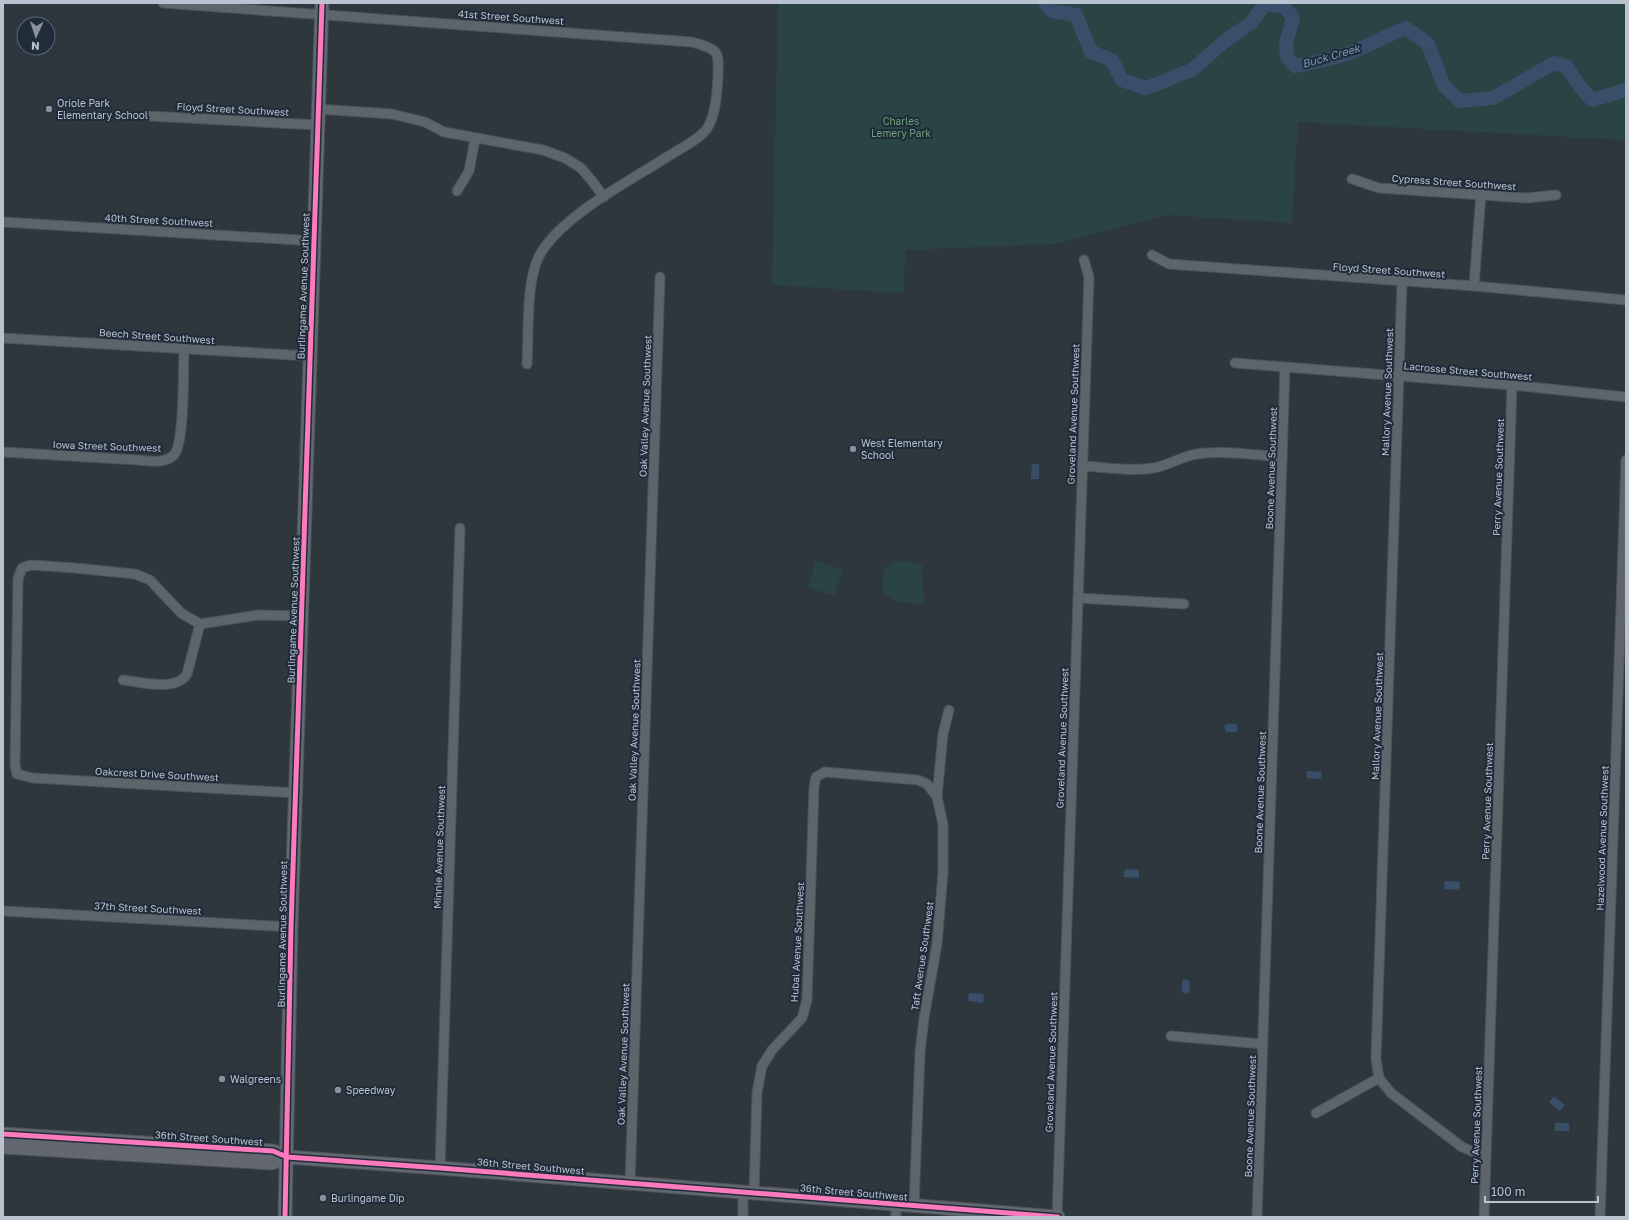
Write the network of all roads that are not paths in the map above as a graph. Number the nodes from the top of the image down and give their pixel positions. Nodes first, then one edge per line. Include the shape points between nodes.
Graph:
1 (162, 3) edge
2 (321, 8) edge
3 (317, 109) junction
4 (149, 116) dead end
5 (317, 125) junction
6 (475, 139) junction
7 (1352, 179) dead end
8 (456, 191) dead end
9 (1481, 194) junction
10 (1556, 195) dead end
11 (604, 197) junction
12 (3, 222) edge
13 (314, 241) junction
14 (1152, 255) dead end
15 (1084, 260) dead end
16 (660, 277) dead end
17 (1402, 282) junction
18 (1474, 286) junction
19 (1626, 300) edge
20 (3, 338) edge
21 (184, 349) junction
22 (309, 356) junction
23 (1235, 363) dead end
24 (528, 364) dead end
25 (1285, 368) junction
26 (1399, 376) junction
27 (1512, 385) junction
28 (1626, 396) edge
29 (3, 452) edge
30 (1282, 457) junction
31 (1626, 460) edge
32 (1082, 466) junction
33 (460, 528) dead end
34 (1078, 598) junction
35 (1184, 604) dead end
36 (301, 616) junction
37 (200, 624) junction
38 (123, 680) dead end
39 (949, 710) dead end
40 (296, 793) junction
41 (937, 797) junction
42 (3, 911) edge
43 (291, 927) junction
44 (1171, 1036) dead end
45 (1264, 1044) junction
46 (1379, 1078) junction
47 (1316, 1113) dead end
48 (3, 1134) edge
49 (184, 1145) junction
50 (3, 1147) edge
51 (1486, 1152) junction
52 (146, 1155) junction
53 (287, 1157) junction
54 (440, 1168) junction
55 (630, 1183) junction
56 (749, 1193) junction
57 (914, 1206) junction
58 (896, 1211) edge
59 (285, 1217) edge
60 (743, 1217) edge
61 (1058, 1217) edge
62 (1257, 1217) edge
63 (1484, 1217) edge
64 (1600, 1217) edge

1 - 2 street, 41st Street Southwest
2 - 3 street, Burlingame Avenue Southwest
2 - 11 street, 41st Street Southwest via 692,42 713,48 719,56 717,98 708,127 693,141
3 - 5 street, Burlingame Avenue Southwest
3 - 6 street via 392,114 425,122 444,132
4 - 5 street, Floyd Street Southwest
5 - 13 street, Burlingame Avenue Southwest
6 - 8 street via 469,171
6 - 11 street via 543,150 565,158 581,168
7 - 9 street, Cypress Street Southwest via 1379,188
9 - 10 street, Cypress Street Southwest via 1527,198
9 - 18 street
11 - 24 street via 564,225 540,252 530,285
12 - 13 street, 40th Street Southwest
13 - 22 street, Burlingame Avenue Southwest
14 - 17 street, Floyd Street Southwest via 1170,264
15 - 32 street, Groveland Avenue Southwest via 1089,277
16 - 55 street, Oak Valley Avenue Southwest
17 - 18 street, Floyd Street Southwest
17 - 26 street, Mallory Avenue Southwest
18 - 19 street, Floyd Street Southwest
20 - 21 street, Beech Street Southwest
21 - 22 street, Beech Street Southwest
21 - 29 street, Iowa Street Southwest via 181,436 174,455 166,460 144,461
22 - 36 street, Burlingame Avenue Southwest
23 - 25 street, Lacrosse Street Southwest
25 - 26 street, Lacrosse Street Southwest
25 - 30 street, Boone Avenue Southwest
26 - 27 street, Lacrosse Street Southwest
26 - 46 street, Mallory Avenue Southwest via 1376,1059
27 - 28 street, Lacrosse Street Southwest
27 - 51 street, Perry Avenue Southwest
30 - 32 street via 1211,453 1195,454 1163,466 1138,470
30 - 45 street, Boone Avenue Southwest
31 - 64 street, Hazelwood Avenue Southwest
32 - 34 street, Groveland Avenue Southwest
33 - 54 street, Minnie Avenue Southwest
34 - 35 street
34 - 61 street, Groveland Avenue Southwest
36 - 37 street via 258,615
36 - 40 street, Burlingame Avenue Southwest
37 - 38 street via 187,674 180,682 169,685
37 - 40 street, Oakcrest Drive Southwest via 181,613 150,580 135,574 32,565 22,568 18,579 15,764 17,774 33,778
39 - 41 street, Taft Avenue Southwest via 943,734
40 - 43 street, Burlingame Avenue Southwest
41 - 56 street, Hubal Avenue Southwest via 927,784 918,780 825,772 816,777 807,1000 802,1018 772,1050 762,1066
41 - 57 street, Taft Avenue Southwest via 943,824 942,873 937,944 920,1052
42 - 43 street, 37th Street Southwest
43 - 53 street, Burlingame Avenue Southwest
44 - 45 street
45 - 62 street, Boone Avenue Southwest
46 - 47 street
46 - 51 street via 1391,1093 1462,1147 1474,1152
48 - 49 street, 36th Street Southwest
49 - 52 street via 178,1150
49 - 53 street, 36th Street Southwest via 273,1151
50 - 52 street, 36th Street Southwest
51 - 63 street, Perry Avenue Southwest
52 - 53 street, 36th Street Southwest via 272,1163
53 - 54 street, 36th Street Southwest
53 - 59 street, Burlingame Avenue Southwest
54 - 55 street, 36th Street Southwest
55 - 56 street, 36th Street Southwest
56 - 58 street, 36th Street Southwest
56 - 60 street, Hubal Avenue Southwest
57 - 58 street, 36th Street Southwest
57 - 61 street, 36th Street Southwest

